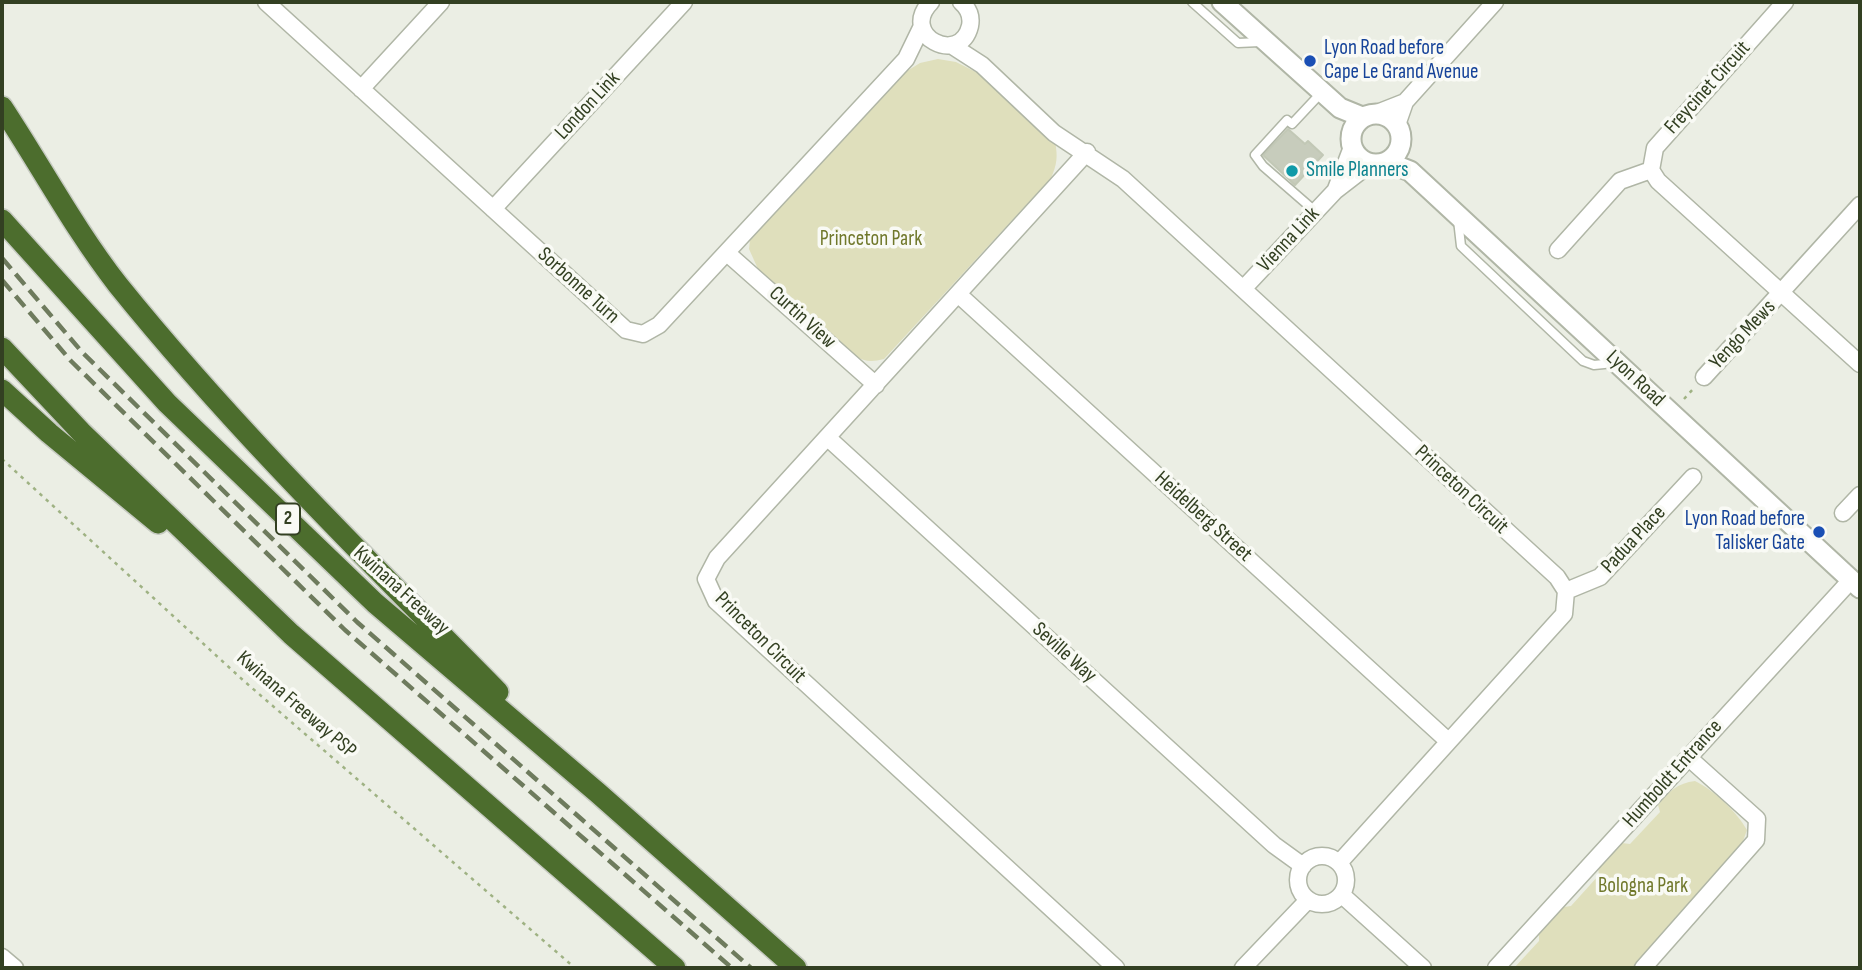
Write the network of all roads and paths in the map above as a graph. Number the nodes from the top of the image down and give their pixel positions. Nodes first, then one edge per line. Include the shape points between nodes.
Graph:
1 (266, 2) edge
2 (441, 2) edge
3 (684, 2) edge
4 (981, 2) edge
5 (1192, 2) edge
6 (1222, 2) edge
7 (1495, 2) edge
8 (1785, 2) edge
9 (924, 10) edge
10 (967, 15) edge
11 (1266, 41) junction
12 (944, 44) junction
13 (906, 59) junction
14 (982, 65) junction
15 (361, 89) junction
16 (1322, 92) junction
17 (1405, 102) junction
18 (2, 107) edge
19 (1361, 127) junction
20 (1399, 133) junction
21 (1087, 152) junction
22 (1379, 163) junction
23 (1651, 170) junction
24 (1410, 171) junction
25 (1335, 191) junction
26 (1860, 205) edge
27 (493, 209) junction
28 (1316, 212) junction
29 (2, 220) edge
30 (1558, 250) dead end
31 (727, 253) junction
32 (1243, 289) junction
33 (1782, 293) junction
34 (958, 294) junction
35 (2, 348) edge
36 (1860, 364) edge
37 (1704, 377) dead end
38 (876, 385) junction
39 (2, 390) edge
40 (828, 438) junction
41 (2, 459) edge
42 (1693, 477) dead end
43 (1860, 495) edge
44 (1843, 513) dead end
45 (1856, 584) edge
46 (1566, 591) junction
47 (291, 634) junction
48 (1448, 741) junction
49 (1689, 758) junction
50 (598, 793) junction
51 (1339, 863) junction
52 (1303, 866) junction
53 (1342, 895) junction
54 (1308, 900) junction
55 (2, 957) edge
56 (15, 968) edge
57 (575, 968) edge
58 (675, 968) edge
59 (796, 968) edge
60 (1116, 968) edge
61 (1243, 968) edge
62 (1423, 968) edge
63 (1496, 968) edge
64 (1643, 968) edge

1 - 15 street, Sorbonne Turn
2 - 15 street
3 - 27 street, London Link
4 - 10 street, Sorbonne Turn
5 - 11 lane via 1238,43
6 - 11 street
7 - 17 street
8 - 23 street, Freycinet Circuit via 1655,148
9 - 12 street, Princeton Circuit via 925,34
9 - 13 street, Sorbonne Turn
10 - 12 street, Sorbonne Turn via 962,39
10 - 14 street, Princeton Circuit
11 - 16 street
12 - 13 street, Sorbonne Turn
12 - 14 street, Princeton Circuit
13 - 31 street, Sorbonne Turn
14 - 21 street, Princeton Circuit via 1054,133
15 - 27 street, Sorbonne Turn
16 - 19 street
16 - 28 lane via 1293,124 1287,120 1255,155
17 - 19 street
17 - 20 street
18 - 50 highway, 2 via 117,283 246,432
19 - 20 street via 1392,119
19 - 22 street via 1356,155
19 - 25 street, Vienna Link
20 - 22 street via 1399,150
20 - 24 street
21 - 32 street, Princeton Circuit
21 - 34 street, Princeton Circuit
22 - 24 street, Lyon Road
22 - 25 street, Vienna Link
23 - 30 street via 1620,181
23 - 33 street
24 - 45 street, Lyon Road
25 - 28 street, Vienna Link
26 - 33 street
27 - 31 street, Sorbonne Turn via 626,330 643,334 659,325
28 - 32 street, Vienna Link
29 - 50 highway, Kwinana Freeway / 2 via 176,413 375,603
31 - 38 street, Curtin View
32 - 46 street, Princeton Circuit
33 - 36 street
33 - 37 street, Yengo Mews
34 - 38 street, Princeton Circuit
34 - 48 street, Heidelberg Street
35 - 47 highway via 81,432
38 - 40 street, Princeton Circuit
39 - 47 highway
40 - 52 street, Seville Way via 1274,845
40 - 60 street, Princeton Circuit via 717,558 706,579 716,601
41 - 57 path, Kwinana Freeway PSP via 244,681
42 - 46 street, Padua Place via 1600,577
43 - 44 street
45 - 49 street, Humboldt Entrance
46 - 48 street via 1563,614
47 - 58 highway
48 - 51 street
49 - 63 street, Humboldt Entrance
49 - 64 street via 1756,819 1756,840
50 - 59 highway, Kwinana Freeway / 2
51 - 52 street via 1328,857 1313,858
51 - 53 street via 1345,873
52 - 54 street via 1297,879
53 - 54 street via 1320,904
53 - 62 street
54 - 61 street
55 - 56 street

